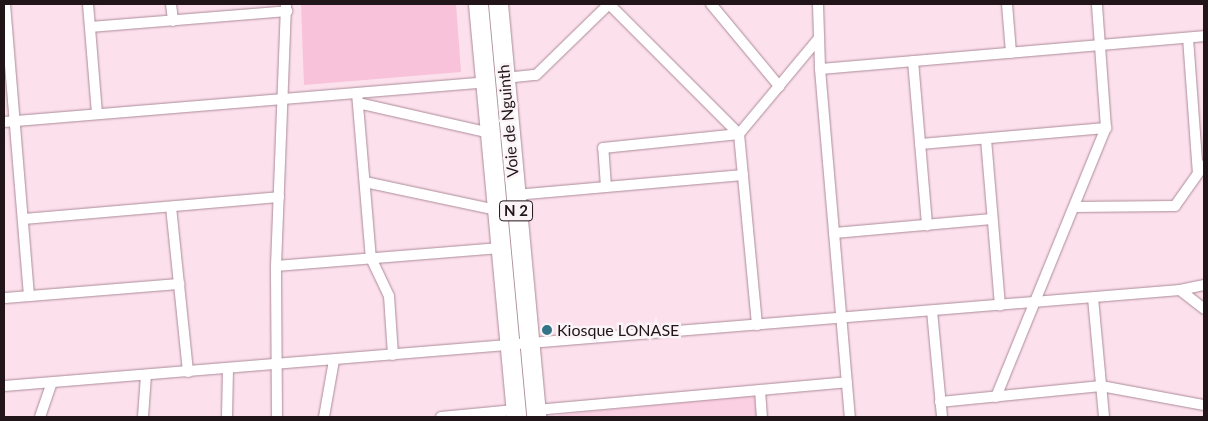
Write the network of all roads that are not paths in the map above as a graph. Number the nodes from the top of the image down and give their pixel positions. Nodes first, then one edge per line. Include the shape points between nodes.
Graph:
1 (5, 4) edge
2 (88, 4) edge
3 (171, 4) edge
4 (478, 4) edge
5 (498, 4) edge
6 (711, 4) edge
7 (818, 4) edge
8 (1007, 4) edge
9 (1097, 4) edge
10 (606, 5) edge
11 (287, 8) edge
12 (173, 21) junction
13 (90, 27) junction
14 (1204, 36) edge
15 (6, 38) edge
16 (819, 38) junction
17 (1188, 38) junction
18 (1100, 45) junction
19 (1011, 53) junction
20 (913, 61) junction
21 (820, 70) junction
22 (505, 78) junction
23 (486, 82) junction
24 (779, 86) junction
25 (358, 98) junction
26 (283, 99) junction
27 (97, 114) junction
28 (9, 121) edge
29 (1106, 128) junction
30 (490, 133) junction
31 (739, 134) junction
32 (986, 139) junction
33 (920, 144) junction
34 (1201, 169) edge
35 (743, 176) junction
36 (365, 182) junction
37 (606, 187) junction
38 (515, 195) junction
39 (279, 197) junction
40 (171, 206) junction
41 (1074, 208) junction
42 (497, 210) junction
43 (22, 219) junction
44 (992, 219) junction
45 (927, 225) junction
46 (834, 233) junction
47 (500, 248) junction
48 (371, 258) junction
49 (276, 266) junction
50 (179, 284) junction
51 (1204, 285) edge
52 (1180, 290) junction
53 (29, 296) junction
54 (4, 298) edge
55 (1093, 298) junction
56 (1033, 302) junction
57 (1000, 305) junction
58 (1204, 309) edge
59 (932, 311) junction
60 (842, 318) junction
61 (757, 325) junction
62 (530, 344) junction
63 (509, 345) junction
64 (393, 355) junction
65 (334, 360) junction
66 (277, 364) junction
67 (228, 368) junction
68 (188, 372) junction
69 (146, 375) junction
70 (52, 382) junction
71 (847, 382) junction
72 (4, 386) edge
73 (1101, 386) junction
74 (760, 390) junction
75 (996, 397) junction
76 (940, 402) junction
77 (1204, 405) edge
78 (536, 413) edge
79 (516, 414) edge
80 (40, 417) edge
81 (143, 417) edge
82 (227, 417) edge
83 (277, 417) edge
84 (324, 417) edge
85 (441, 417) edge
86 (762, 417) edge
87 (850, 417) edge
88 (942, 417) edge
89 (1104, 417) edge

1 - 15 street
2 - 13 street
3 - 12 street
4 - 23 highway, Voie de Nguinth / N 2
5 - 22 highway, Voie de Nguinth / N 2
6 - 24 street
7 - 16 street
8 - 19 street
9 - 18 street
10 - 22 street via 536,75
10 - 31 street
11 - 12 street
11 - 26 street
12 - 13 street
13 - 27 street
14 - 17 street
15 - 28 street
16 - 21 street
16 - 24 street
17 - 18 street
17 - 34 street
18 - 19 street
18 - 29 street
19 - 20 street
20 - 21 street
20 - 33 street
21 - 46 street
22 - 38 highway, Voie de Nguinth / N 2
23 - 25 street
23 - 30 highway, Voie de Nguinth / N 2
24 - 31 street
25 - 26 street
25 - 30 street
25 - 36 street
26 - 27 street
26 - 39 street
27 - 28 street
28 - 43 street
29 - 32 street
29 - 41 street
30 - 42 highway, Voie de Nguinth / N 2
31 - 35 street
31 - 37 street via 603,148
32 - 33 street
32 - 44 street
33 - 45 street
34 - 41 street via 1175,206
35 - 37 street
35 - 61 street
36 - 42 street
36 - 48 street
37 - 38 street
38 - 62 highway, Voie de Nguinth / N 2
39 - 40 street
39 - 49 street
40 - 43 street
40 - 50 street
41 - 56 street
42 - 47 highway, Voie de Nguinth / N 2
43 - 53 street
44 - 45 street
44 - 57 street
45 - 46 street
46 - 60 street
47 - 48 street
47 - 63 highway, Voie de Nguinth / N 2
48 - 49 street
48 - 64 street via 389,296
49 - 66 street
50 - 53 street
50 - 68 street
51 - 52 street
52 - 55 street
52 - 58 street
53 - 54 street
55 - 56 street
55 - 73 street
56 - 57 street
56 - 75 street
57 - 59 street
59 - 60 street
59 - 76 street
60 - 61 street
60 - 71 street
61 - 62 street
62 - 63 street
62 - 78 highway, Voie de Nguinth / N 2
63 - 64 street
63 - 79 highway, Voie de Nguinth / N 2
64 - 65 street
65 - 66 street
65 - 84 street
66 - 67 street
66 - 83 street
67 - 68 street
67 - 82 street
68 - 69 street
69 - 70 street
69 - 81 street
70 - 72 street
70 - 80 street
71 - 74 street
71 - 87 street
73 - 75 street
73 - 77 street
73 - 89 street
74 - 78 street
74 - 86 street
75 - 76 street
76 - 88 street
79 - 85 street

